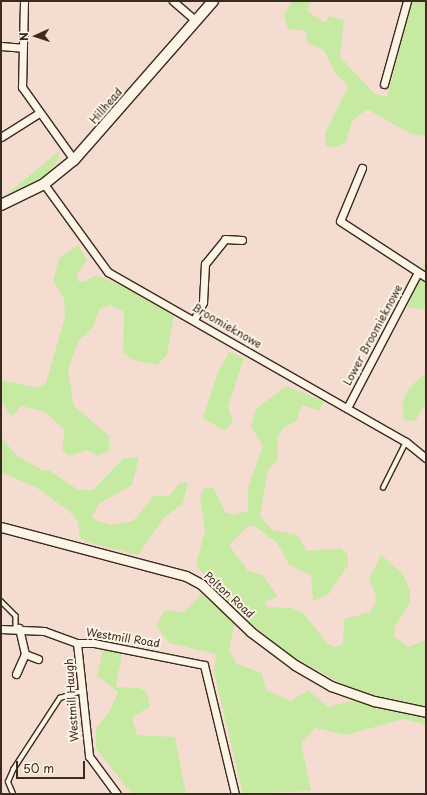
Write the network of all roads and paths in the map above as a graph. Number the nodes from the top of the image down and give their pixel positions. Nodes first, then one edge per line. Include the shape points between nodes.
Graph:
1 (24, 1) edge
2 (173, 1) edge
3 (213, 1) edge
4 (407, 1) edge
5 (196, 20) junction
6 (1, 46) edge
7 (22, 48) junction
8 (384, 84) dead end
9 (39, 113) junction
10 (1, 137) edge
11 (74, 160) junction
12 (362, 168) dead end
13 (44, 184) junction
14 (1, 205) edge
15 (242, 240) dead end
16 (418, 272) junction
17 (426, 277) edge
18 (194, 320) junction
19 (347, 408) junction
20 (406, 442) junction
21 (426, 458) edge
22 (383, 488) dead end
23 (1, 526) edge
24 (1, 602) edge
25 (17, 628) junction
26 (1, 629) edge
27 (77, 642) junction
28 (25, 654) junction
29 (38, 659) dead end
30 (16, 674) dead end
31 (82, 691) junction
32 (426, 712) edge
33 (13, 794) edge
34 (117, 794) edge
35 (235, 794) edge

1 - 7 street
2 - 5 street
3 - 5 main road, Hillhead
4 - 8 street
5 - 11 main road, Hillhead
6 - 7 street
7 - 9 street via 22,88
9 - 10 street
9 - 11 street
11 - 13 main road, Hillhead
12 - 16 street via 340,221
13 - 14 main road, Hillhead
13 - 18 street, Broomieknowe via 108,272
15 - 18 street via 220,242 205,264 203,302
16 - 17 street
16 - 19 street, Lower Broomieknowe
18 - 19 street, Broomieknowe
19 - 20 street, Broomieknowe
20 - 21 street, Broomieknowe
20 - 22 lane
23 - 32 street, Polton Road via 186,576 201,584 251,632 295,665 331,686 374,701
24 - 25 lane via 16,616
25 - 26 street, Westmill Road
25 - 27 street, Westmill Road via 44,631
25 - 28 street
27 - 31 street, Westmill Haugh
27 - 35 street, Westmill Road via 189,660 204,665 210,680
28 - 29 street
28 - 30 street
31 - 33 lane via 60,698 13,770 8,782
31 - 34 street, Westmill Haugh via 89,756

